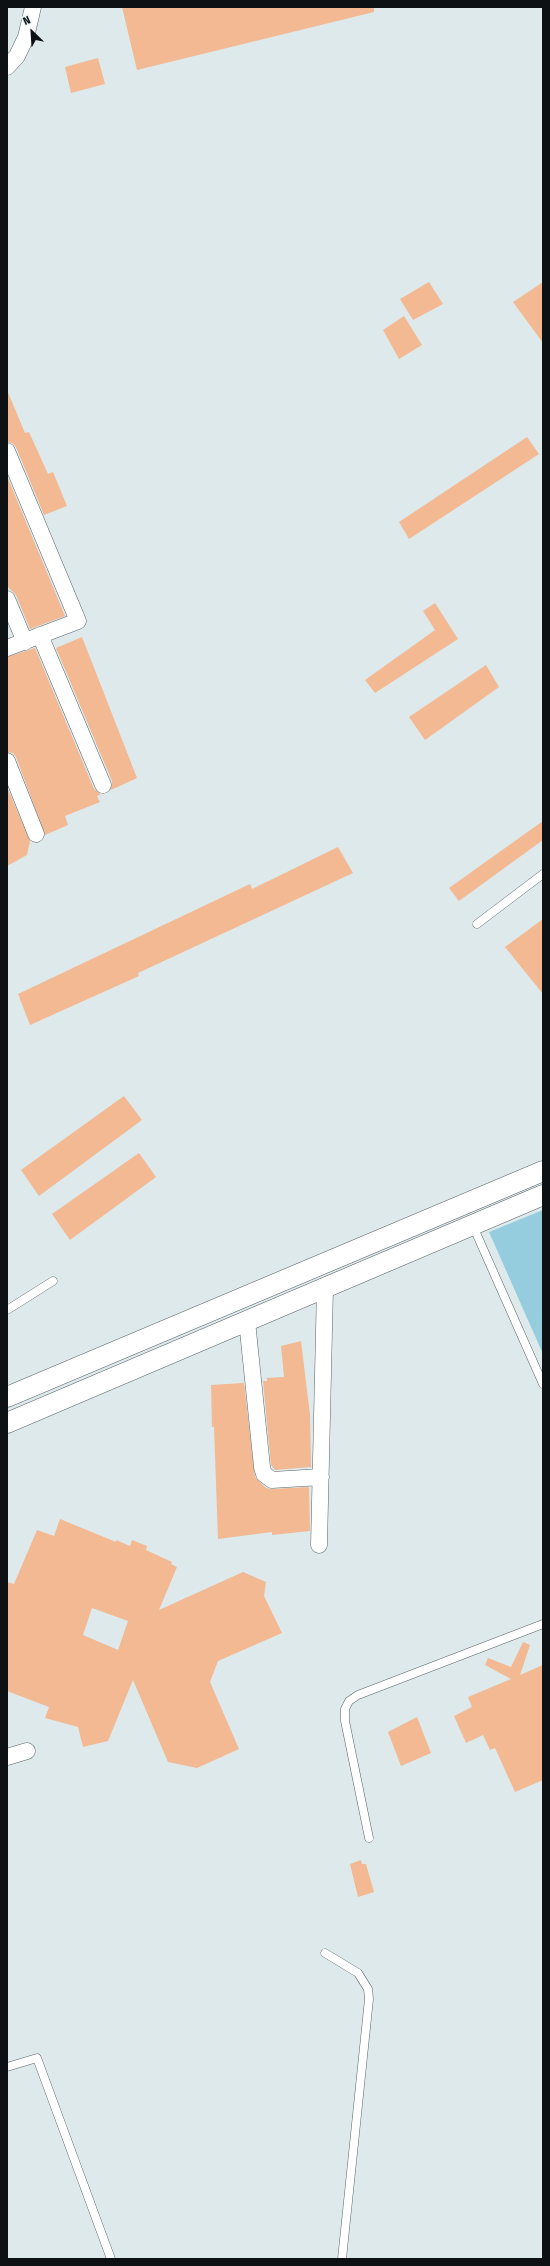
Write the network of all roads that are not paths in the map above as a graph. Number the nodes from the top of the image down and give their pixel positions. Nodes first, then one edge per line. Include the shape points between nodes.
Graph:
1 (33, 7) edge
2 (9, 60) edge
3 (7, 451) edge
4 (7, 599) edge
5 (40, 635) junction
6 (25, 642) junction
7 (7, 648) edge
8 (7, 761) edge
9 (103, 785) dead end
10 (36, 834) dead end
11 (543, 874) edge
12 (477, 924) dead end
13 (543, 1171) edge
14 (543, 1195) edge
15 (473, 1225) junction
16 (53, 1281) dead end
17 (325, 1288) junction
18 (7, 1310) edge
19 (247, 1321) junction
20 (543, 1384) edge
21 (7, 1397) edge
22 (7, 1423) edge
23 (321, 1477) junction
24 (319, 1545) dead end
25 (543, 1624) edge
26 (27, 1750) dead end
27 (7, 1757) edge
28 (369, 1838) dead end
29 (325, 1953) dead end
30 (7, 2067) edge
31 (111, 2259) edge
32 (342, 2259) edge

1 - 2 street via 26,37
3 - 5 street via 78,621
4 - 6 street
5 - 6 street
5 - 9 street
6 - 7 street
8 - 10 street
11 - 12 lane
13 - 21 street
14 - 15 street
15 - 17 street
15 - 20 lane
16 - 18 lane
17 - 19 street
17 - 23 street
19 - 22 street
19 - 23 street via 264,1474 272,1480
23 - 24 street
25 - 28 lane via 358,1695 350,1701 345,1709 345,1721
26 - 27 street
29 - 32 lane via 358,1973 368,1989 369,1999
30 - 31 lane via 37,2058

